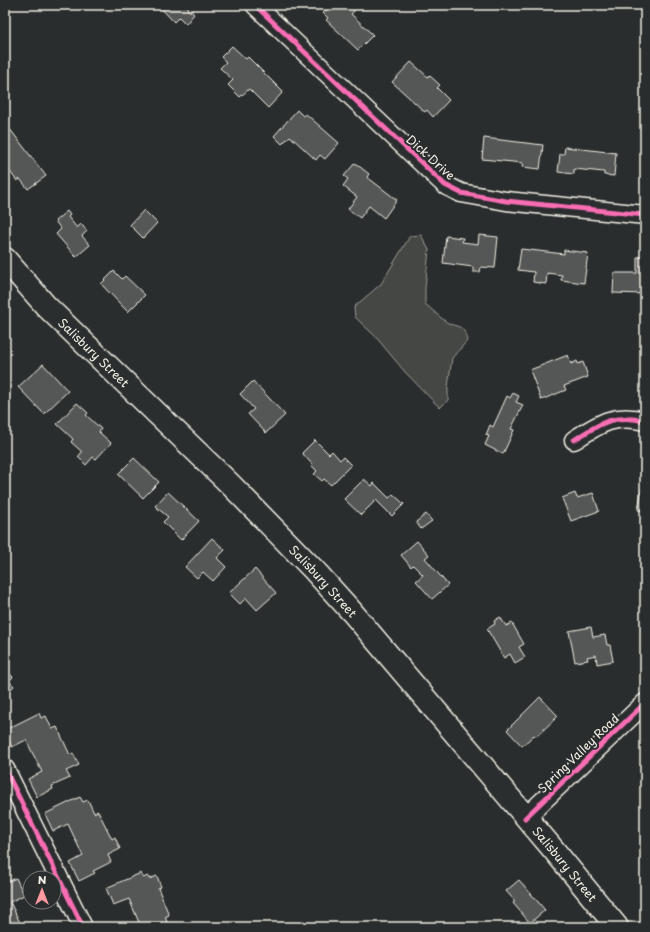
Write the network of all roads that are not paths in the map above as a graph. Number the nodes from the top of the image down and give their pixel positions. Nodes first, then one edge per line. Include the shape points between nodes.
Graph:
1 (255, 5) edge
2 (645, 215) edge
3 (5, 259) edge
4 (645, 421) edge
5 (574, 440) dead end
6 (645, 703) edge
7 (5, 770) edge
8 (525, 818) junction
9 (83, 927) edge
10 (617, 927) edge

1 - 2 street, Dick Drive via 445,185 461,193 506,201
3 - 8 main road, Salisbury Street via 46,306 230,484 314,570
4 - 5 street via 629,418 603,422
6 - 8 street, Spring Valley Road
7 - 9 street
8 - 10 main road, Salisbury Street

